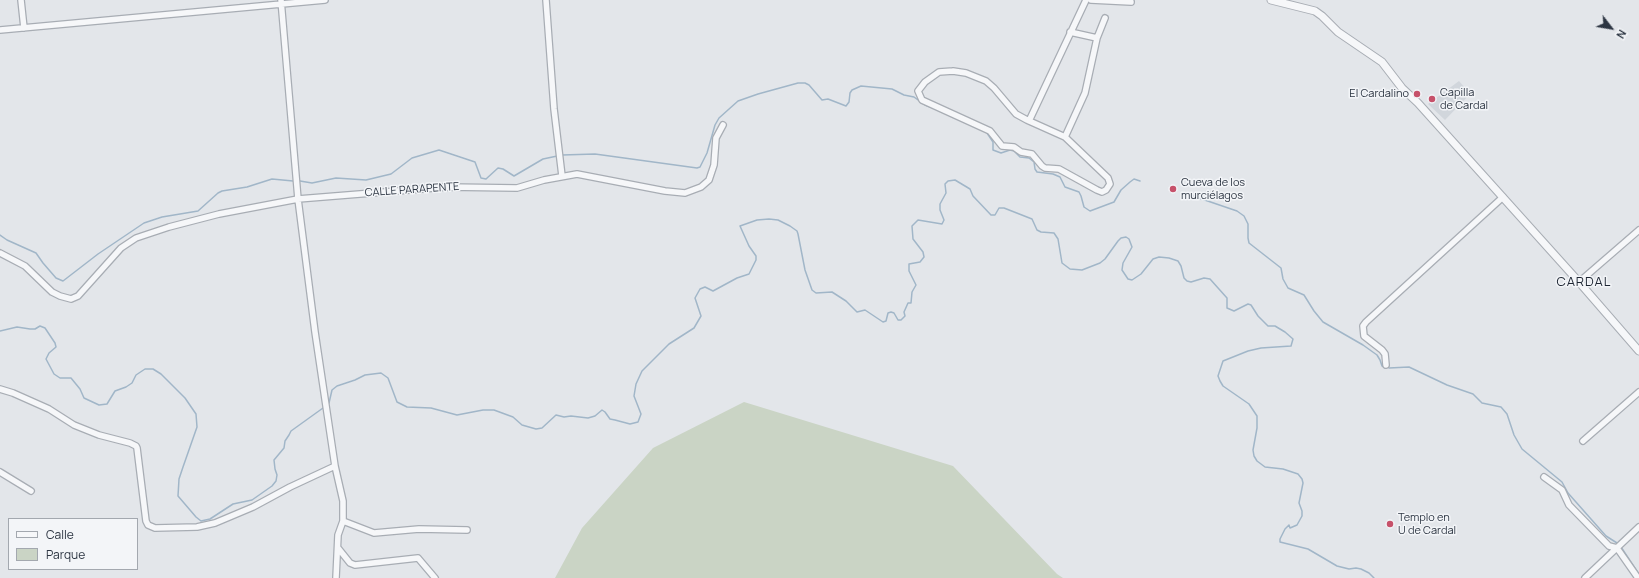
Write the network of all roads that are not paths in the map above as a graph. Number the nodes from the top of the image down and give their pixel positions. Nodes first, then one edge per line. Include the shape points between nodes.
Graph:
1 (22, 0) edge
2 (325, 0) edge
3 (546, 0) edge
4 (1086, 0) edge
5 (1091, 0) edge
6 (1272, 0) edge
7 (281, 2) edge
8 (1131, 2) dead end
9 (1106, 18) dead end
10 (24, 28) junction
11 (0, 30) edge
12 (1070, 32) junction
13 (1097, 38) junction
14 (1029, 121) junction
15 (724, 125) dead end
16 (1065, 137) junction
17 (562, 176) junction
18 (1503, 197) junction
19 (298, 199) junction
20 (1639, 230) edge
21 (0, 253) edge
22 (1579, 282) junction
23 (1639, 352) edge
24 (1386, 365) dead end
25 (0, 389) edge
26 (1639, 392) edge
27 (1583, 440) dead end
28 (336, 466) junction
29 (0, 472) edge
30 (1544, 477) dead end
31 (31, 491) dead end
32 (343, 521) junction
33 (1639, 528) edge
34 (467, 530) dead end
35 (338, 548) junction
36 (1617, 548) junction
37 (336, 578) edge
38 (435, 578) edge
39 (1585, 578) edge
40 (1638, 578) edge

1 - 10 street
2 - 7 street
3 - 17 street
4 - 12 street
5 - 8 street
6 - 18 street via 1318,14 1338,32 1377,57 1402,88
7 - 10 street
7 - 19 street
9 - 13 street
10 - 11 street
12 - 13 street
12 - 14 street
13 - 16 street via 1088,85
14 - 16 street
14 - 16 street via 1016,114 994,88 966,73 939,72 918,91 922,100 990,131 1002,146 1014,147 1032,154 1045,168 1059,169 1097,190 1106,190 1110,184 1108,178
15 - 17 street, CALLE PARAPENTE via 716,138 710,180 691,192 670,192 586,175
17 - 19 street, CALLE PARAPENTE via 517,188 447,187
18 - 22 street
18 - 24 street via 1363,326 1364,336 1385,354
19 - 21 street, CALLE PARAPENTE via 169,226 136,238 121,248 78,296 71,299 46,288 25,266
19 - 28 street
20 - 22 street
22 - 23 street
25 - 28 street via 49,409 74,425 136,446 146,521 155,528 197,527 215,523
26 - 27 street
28 - 32 street via 343,501
29 - 31 street
30 - 36 street via 1562,490 1569,505 1610,546
32 - 34 street via 374,533 419,529
32 - 35 street via 338,535
33 - 36 street
35 - 37 street
35 - 38 street via 350,563 355,565 418,558
36 - 39 street
36 - 40 street

